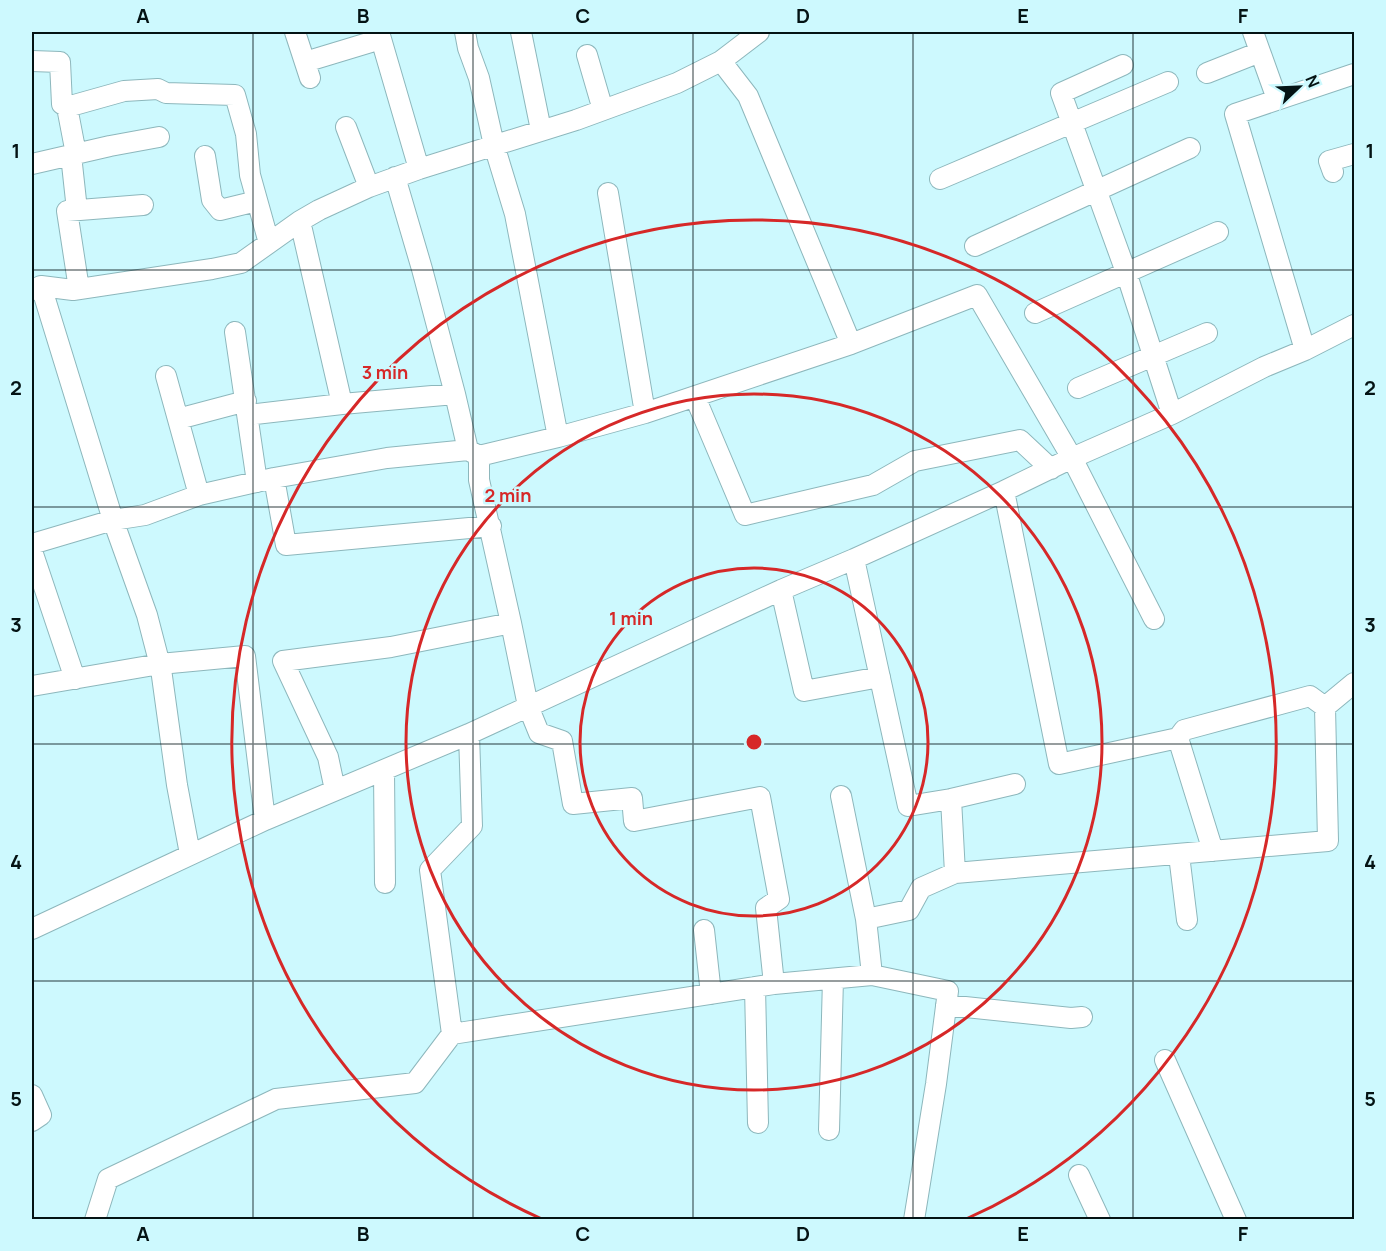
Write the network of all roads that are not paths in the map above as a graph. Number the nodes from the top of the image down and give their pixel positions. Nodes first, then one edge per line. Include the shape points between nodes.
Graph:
1 (295, 32) edge
2 (465, 32) edge
3 (521, 32) edge
4 (759, 32) edge
5 (1253, 32) edge
6 (380, 35) edge
7 (1260, 52) junction
8 (587, 55) dead end
9 (32, 61) edge
10 (721, 61) junction
11 (1123, 65) dead end
12 (1207, 73) dead end
13 (1354, 74) edge
14 (1168, 82) dead end
15 (1276, 99) junction
16 (67, 107) junction
17 (603, 110) junction
18 (1072, 123) junction
19 (346, 128) dead end
20 (541, 130) junction
21 (159, 137) dead end
22 (494, 145) junction
23 (1190, 148) dead end
24 (73, 154) junction
25 (1354, 154) edge
26 (205, 156) dead end
27 (32, 164) edge
28 (418, 169) junction
29 (1333, 172) dead end
30 (395, 177) junction
31 (940, 179) dead end
32 (369, 187) junction
33 (1097, 192) junction
34 (608, 193) dead end
35 (257, 201) junction
36 (143, 205) dead end
37 (77, 210) junction
38 (300, 221) junction
39 (1218, 231) dead end
40 (269, 243) junction
41 (975, 246) dead end
42 (1126, 272) junction
43 (36, 288) edge
44 (79, 289) junction
45 (1035, 313) dead end
46 (1354, 325) edge
47 (235, 332) dead end
48 (1207, 333) dead end
49 (851, 344) junction
50 (1305, 350) junction
51 (1152, 355) junction
52 (165, 376) dead end
53 (1078, 387) dead end
54 (455, 394) junction
55 (694, 397) junction
56 (342, 404) junction
57 (247, 408) junction
58 (645, 413) junction
59 (1172, 414) junction
60 (178, 419) junction
61 (558, 437) junction
62 (473, 453) junction
63 (1072, 458) junction
64 (1051, 469) junction
65 (266, 480) junction
66 (1004, 491) junction
67 (199, 495) junction
68 (113, 520) junction
69 (491, 526) junction
70 (32, 544) edge
71 (32, 551) edge
72 (854, 559) junction
73 (781, 590) junction
74 (1154, 619) dead end
75 (511, 623) junction
76 (160, 664) junction
77 (880, 677) junction
78 (75, 679) junction
79 (1354, 683) edge
80 (32, 686) edge
81 (528, 706) junction
82 (1325, 707) junction
83 (469, 734) junction
84 (1178, 738) junction
85 (384, 770) junction
86 (1015, 784) dead end
87 (335, 790) junction
88 (841, 796) dead end
89 (951, 799) junction
90 (265, 820) junction
91 (1213, 851) junction
92 (190, 854) junction
93 (1179, 855) junction
94 (955, 873) junction
95 (385, 883) dead end
96 (866, 920) junction
97 (1187, 920) dead end
98 (32, 928) edge
99 (704, 930) dead end
100 (872, 975) junction
101 (833, 979) junction
102 (764, 986) junction
103 (711, 994) junction
104 (946, 1005) junction
105 (1082, 1017) dead end
106 (452, 1034) junction
107 (1165, 1060) dead end
108 (32, 1095) edge
109 (32, 1121) edge
110 (758, 1123) dead end
111 (829, 1130) dead end
112 (1079, 1175) dead end
113 (95, 1220) edge
114 (914, 1220) edge
115 (1100, 1220) edge
116 (1236, 1220) edge

1 - 6 street via 308,70
2 - 22 street
3 - 20 street
4 - 10 street
5 - 7 street
6 - 28 street
7 - 12 street
7 - 15 street
8 - 17 street
9 - 16 street via 60,62 62,104
10 - 17 street via 677,83
10 - 49 street via 748,96
11 - 18 street via 1060,93
13 - 15 street
14 - 18 street
15 - 50 street via 1235,114
16 - 24 street
16 - 35 street via 124,91 158,89 166,93 235,95
17 - 20 street
18 - 31 street
18 - 33 street
19 - 32 street
20 - 22 street
21 - 24 street
22 - 28 street
22 - 61 street via 515,214
23 - 33 street
24 - 27 street
24 - 37 street
25 - 29 street via 1329,160
26 - 35 street via 212,200 220,210
28 - 30 street
30 - 32 street
30 - 54 street
32 - 38 street
33 - 41 street
33 - 42 street
34 - 58 street
35 - 40 street
36 - 37 street
37 - 44 street via 67,212
38 - 40 street
38 - 56 street
39 - 42 street
40 - 44 street via 241,263
42 - 45 street
42 - 51 street
43 - 44 street
43 - 68 street
46 - 50 street
47 - 57 street
48 - 51 street
49 - 55 street
49 - 63 street via 977,295
50 - 59 street
51 - 53 street
51 - 59 street
52 - 60 street
54 - 56 street
54 - 62 street
55 - 58 street
55 - 64 street via 745,515 873,485 915,461 1020,440
56 - 57 street
57 - 60 street
57 - 65 street
58 - 61 street
59 - 63 street
60 - 67 street
61 - 62 street
62 - 65 street via 387,458
62 - 69 street
63 - 64 street
63 - 74 street
64 - 66 street
65 - 67 street
65 - 69 street via 286,545
66 - 72 street
66 - 84 street via 1059,764
67 - 68 street via 145,515
68 - 70 street
68 - 76 street
69 - 75 street
71 - 78 street
72 - 73 street
72 - 77 street
73 - 77 street via 804,691
73 - 81 street
75 - 81 street
75 - 87 street via 391,647 283,661 328,757
76 - 78 street
76 - 90 street via 245,656
76 - 92 street
77 - 89 street via 908,806
78 - 80 street
79 - 82 street
81 - 83 street
81 - 102 street via 538,733 562,741 573,804 632,798 634,821 760,797 778,899 766,908
82 - 84 street via 1310,696 1184,730
82 - 91 street via 1328,842
83 - 85 street
83 - 106 street via 471,826 430,870
84 - 91 street
85 - 87 street
85 - 95 street
86 - 89 street
87 - 90 street
88 - 96 street
89 - 94 street
90 - 92 street
91 - 93 street
92 - 98 street
93 - 94 street
93 - 97 street
94 - 96 street via 921,888 909,910
96 - 100 street
99 - 103 street
100 - 101 street
100 - 104 street via 948,991
101 - 102 street
101 - 111 street
102 - 103 street
102 - 110 street
103 - 106 street
104 - 105 street
104 - 114 street
106 - 113 street via 415,1083 276,1099 108,1179
107 - 116 street
108 - 109 street via 41,1115
112 - 115 street

